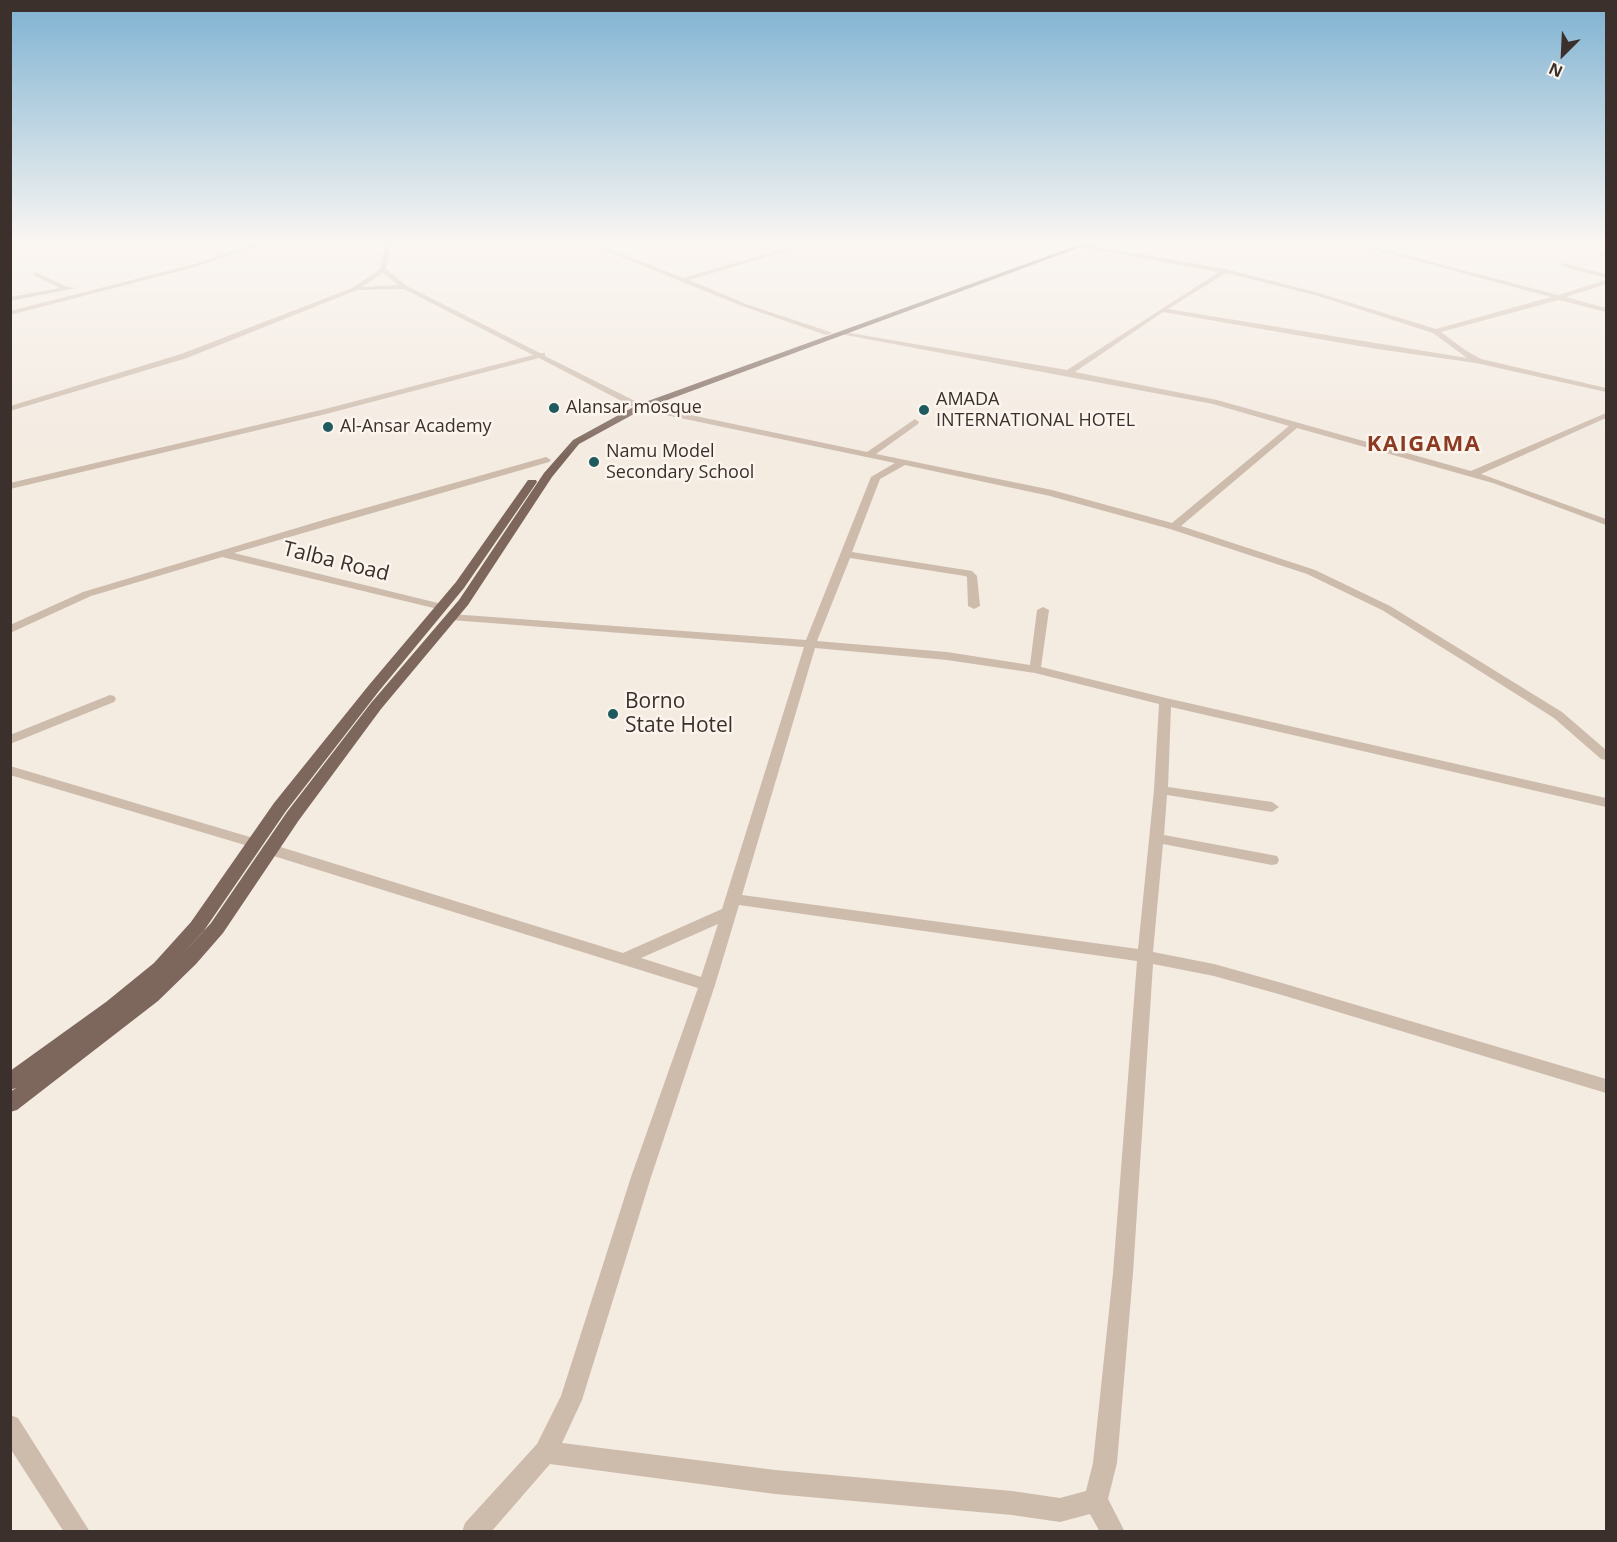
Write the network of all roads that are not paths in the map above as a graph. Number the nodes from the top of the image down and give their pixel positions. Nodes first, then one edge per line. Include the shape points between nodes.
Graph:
1 (295, 313) edge
2 (457, 313) edge
3 (768, 313) edge
4 (886, 313) edge
5 (899, 313) edge
6 (1158, 313) edge
7 (1179, 313) edge
8 (1378, 313) edge
9 (1501, 313) edge
10 (1436, 331) junction
11 (829, 333) junction
12 (844, 334) junction
13 (542, 355) junction
14 (1478, 361) junction
15 (1068, 373) junction
16 (1606, 390) edge
17 (636, 406) junction
18 (10, 409) edge
19 (1606, 416) edge
20 (915, 422) dead end
21 (1296, 424) junction
22 (868, 454) junction
23 (546, 460) junction
24 (905, 461) junction
25 (1473, 474) junction
26 (876, 477) junction
27 (10, 486) edge
28 (1606, 522) edge
29 (1174, 527) junction
30 (221, 554) junction
31 (846, 554) junction
32 (974, 606) dead end
33 (1043, 610) dead end
34 (447, 612) junction
35 (10, 630) edge
36 (810, 645) junction
37 (1035, 669) junction
38 (110, 699) dead end
39 (1165, 702) junction
40 (10, 740) edge
41 (1606, 756) edge
42 (10, 770) edge
43 (1161, 790) junction
44 (1606, 802) edge
45 (1272, 807) dead end
46 (1156, 838) junction
47 (262, 846) junction
48 (1272, 860) dead end
49 (731, 906) junction
50 (1145, 956) junction
51 (625, 959) junction
52 (706, 985) junction
53 (10, 1082) edge
54 (1606, 1086) edge
55 (10, 1104) edge
56 (10, 1426) edge
57 (545, 1452) junction
58 (1096, 1501) junction
59 (78, 1532) edge
60 (474, 1532) edge
61 (1113, 1532) edge

1 - 18 street via 184,356
2 - 13 street
3 - 11 street
4 - 11 main road
5 - 12 main road
6 - 15 street
7 - 14 street
8 - 10 street
9 - 10 street
10 - 14 street
11 - 17 main road
12 - 15 street
12 - 17 main road
13 - 17 street
13 - 27 street via 307,416
14 - 16 street
15 - 21 street via 1181,395
17 - 22 street
17 - 23 main road via 583,429
17 - 34 main road via 576,442 559,459 464,602
19 - 25 street
20 - 22 street
21 - 25 street
21 - 29 street
22 - 24 street
22 - 26 street
23 - 30 street
23 - 34 main road
24 - 26 street
24 - 29 street via 1052,493
25 - 28 street
26 - 31 street
29 - 41 street via 1311,572 1386,608 1558,715
30 - 34 street, Talba Road
30 - 35 street via 87,594
31 - 32 street via 968,573 972,576
31 - 36 street
33 - 37 street
34 - 36 street, Talba Road
34 - 47 main road via 330,743
36 - 37 street, Talba Road via 947,656
36 - 49 street
37 - 39 street, Talba Road
38 - 40 street
39 - 43 street
39 - 44 street, Talba Road
42 - 47 street
43 - 45 street
43 - 46 street
46 - 48 street
46 - 50 street
47 - 51 street
47 - 53 main road via 160,968 113,1008
47 - 55 main road via 217,928 190,959 151,996
49 - 50 street
49 - 51 street
49 - 52 street
50 - 54 street via 1282,988
50 - 58 street via 1123,1273 1105,1462
51 - 52 street
52 - 57 street via 571,1400
56 - 59 street
57 - 58 street via 776,1482 1060,1510
57 - 60 street
58 - 61 street

